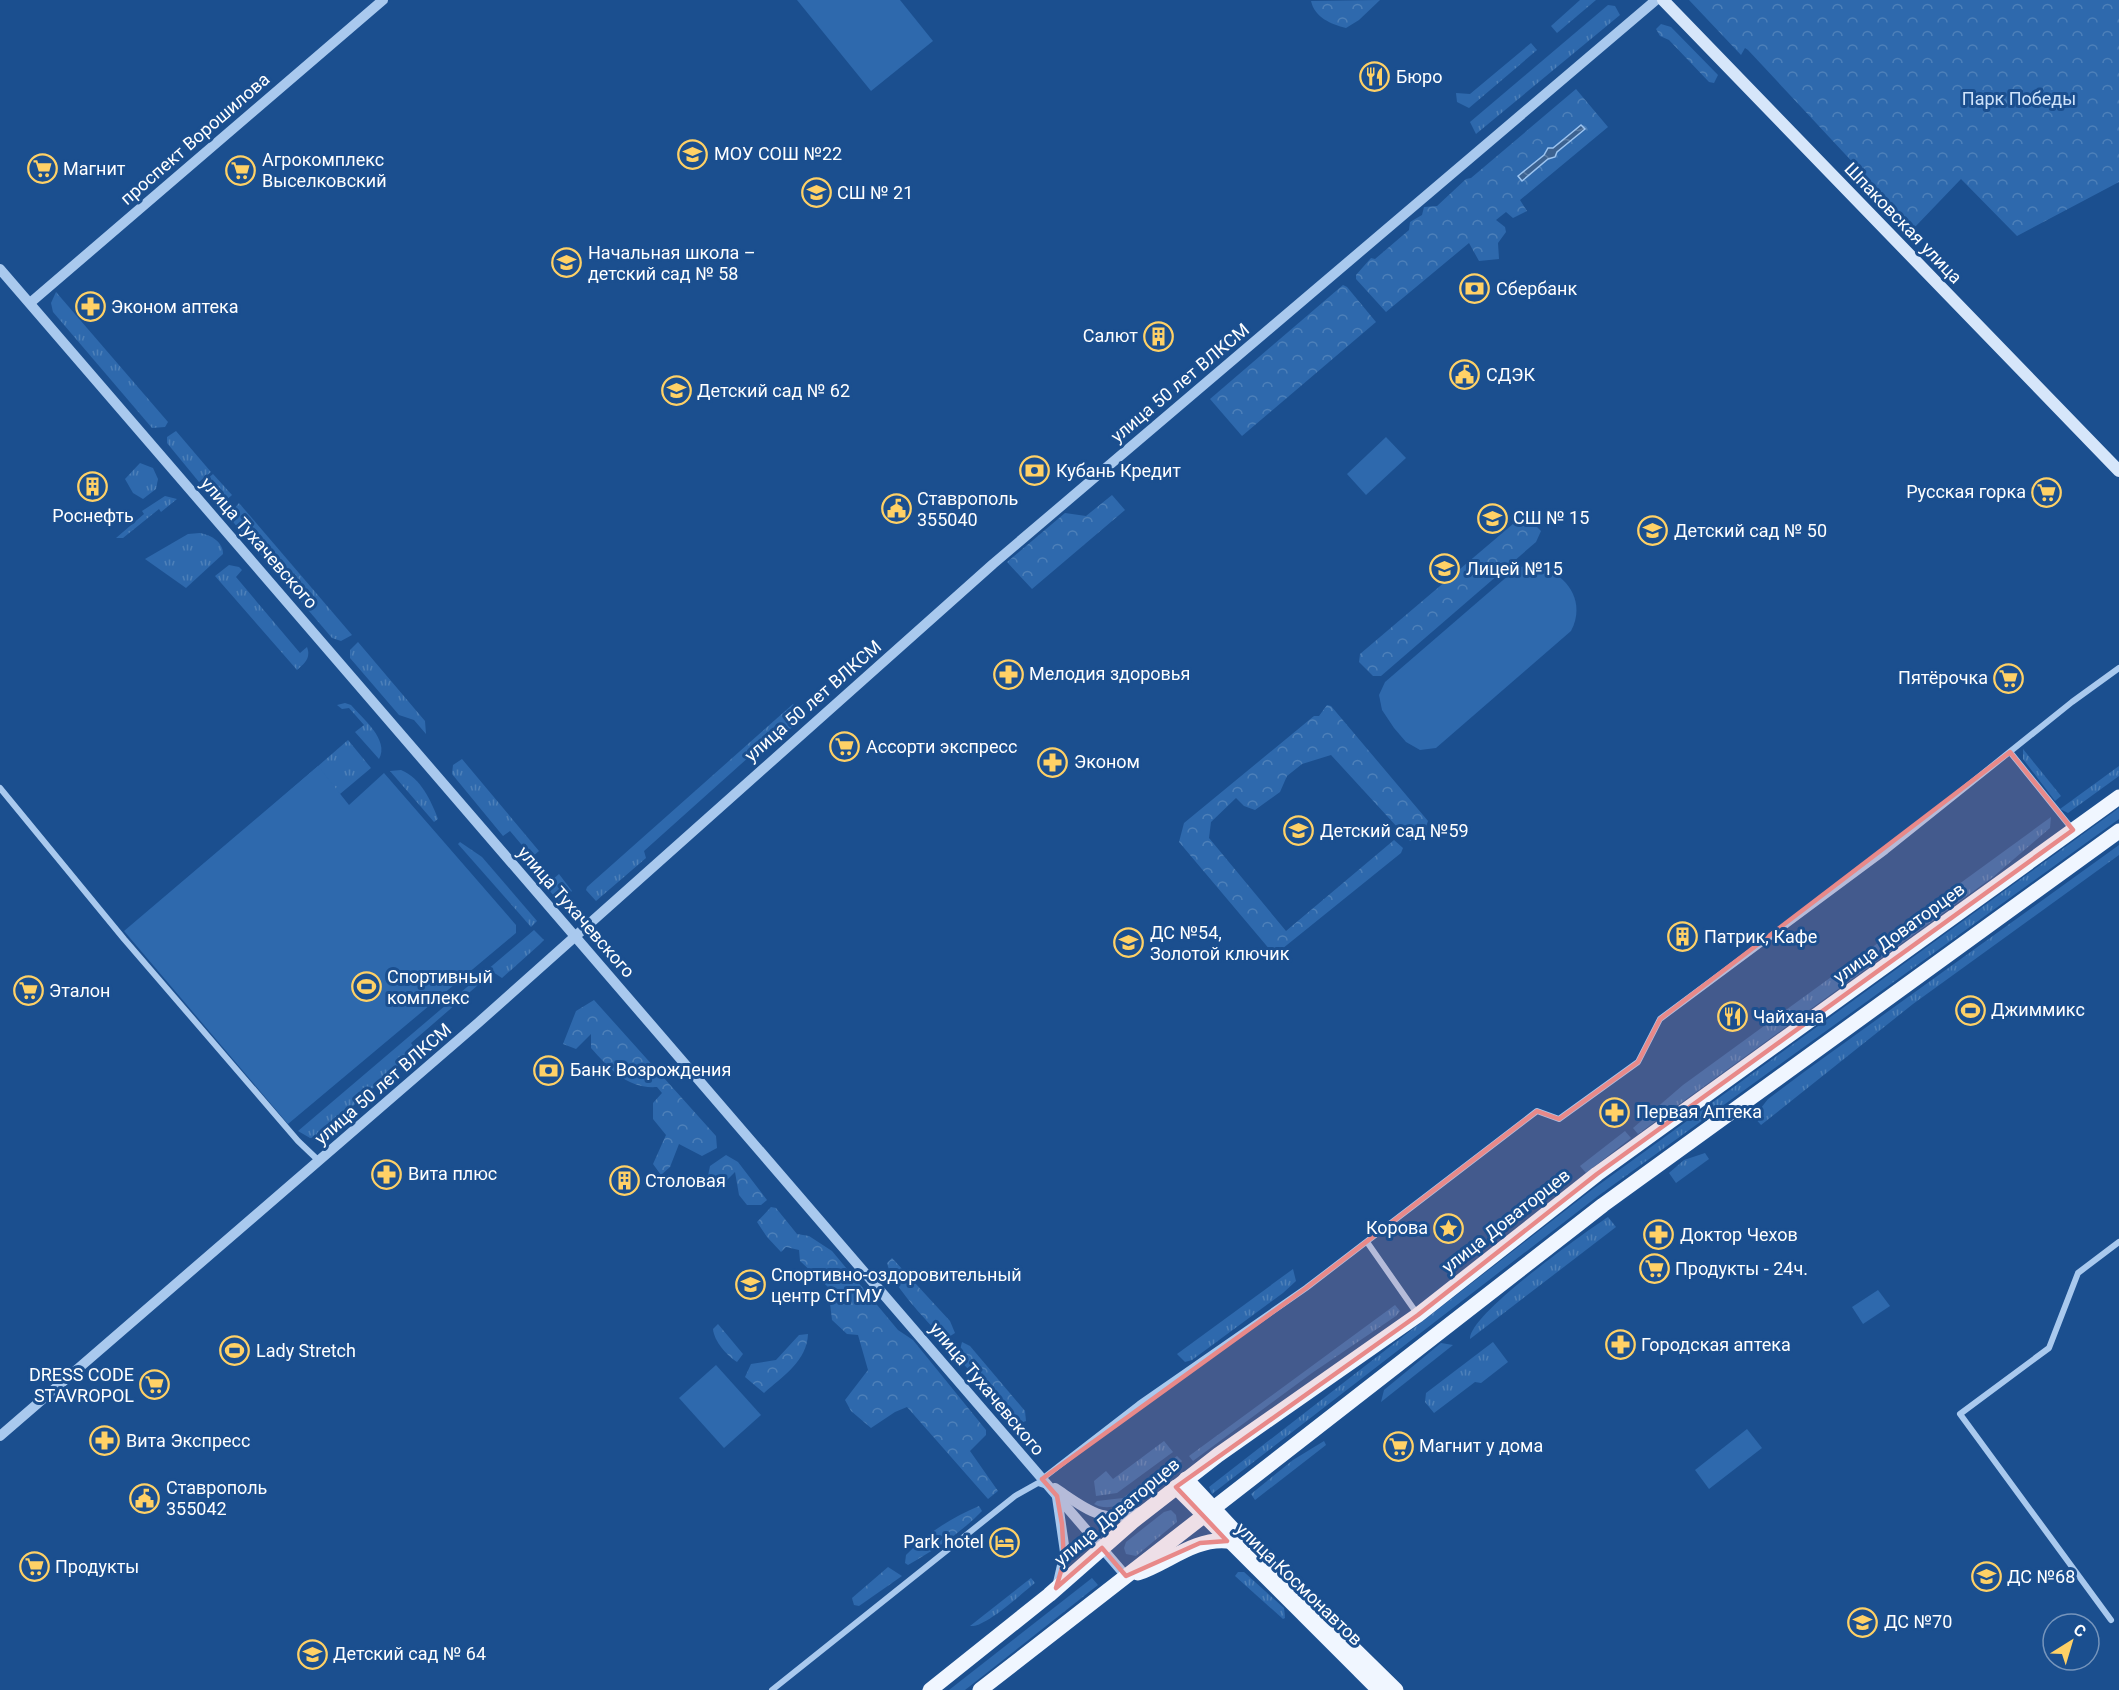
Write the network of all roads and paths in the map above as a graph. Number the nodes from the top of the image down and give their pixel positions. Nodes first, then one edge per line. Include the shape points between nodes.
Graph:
1 (383, 0) edge
2 (1656, 0) edge
3 (1663, 0) edge
4 (0, 269) edge
5 (30, 303) junction
6 (2119, 471) edge
7 (2119, 668) edge
8 (2010, 752) junction
9 (0, 788) edge
10 (2119, 797) edge
11 (2073, 830) junction
12 (2119, 831) edge
13 (575, 935) junction
14 (319, 1161) junction
15 (1367, 1242) junction
16 (2119, 1242) edge
17 (1418, 1315) junction
18 (0, 1436) edge
19 (1045, 1483) junction
20 (1181, 1483) junction
21 (1236, 1489) junction
22 (1057, 1496) junction
23 (1150, 1508) junction
24 (1202, 1509) junction
25 (1232, 1537) junction
26 (1102, 1548) junction
27 (1126, 1576) junction
28 (1056, 1588) junction
29 (2111, 1620) dead end
30 (772, 1690) edge
31 (930, 1690) edge
32 (980, 1690) edge
33 (1379, 1690) edge
34 (1396, 1690) edge

1 - 5 street, проспект Ворошилова
2 - 13 street, улица 50 лет ВЛКСМ via 993,564
3 - 6 main road, Шпаковская улица
4 - 5 street, улица Тухачевского
5 - 13 street, улица Тухачевского
7 - 8 street
8 - 11 street
8 - 15 street via 1886,851 1660,1019 1638,1062 1559,1119 1537,1111
9 - 14 street via 132,948
10 - 11 main road, улица Доваторцев
11 - 17 main road, улица Доваторцев via 1606,1167
12 - 21 main road via 1603,1205
13 - 14 street, улица 50 лет ВЛКСМ
13 - 19 street, улица Тухачевского
14 - 18 street, улица 50 лет ВЛКСМ
15 - 17 street
15 - 19 street via 1139,1404
16 - 29 street via 2078,1273 2049,1348 1960,1414
17 - 20 main road, улица Доваторцев
19 - 22 street, улица Тухачевского
19 - 23 street via 1098,1516 1119,1516
19 - 30 street via 1015,1496
20 - 23 main road, улица Доваторцев
20 - 24 main road
21 - 24 main road
21 - 25 main road via 1230,1509
22 - 26 street, улица Тухачевского
22 - 28 street via 1065,1552
23 - 26 main road, улица Доваторцев
24 - 25 main road
24 - 27 main road
25 - 27 main road via 1200,1543 1150,1569
25 - 33 main road, улица Космонавтов
25 - 34 main road, улица Космонавтов
26 - 27 street, улица Тухачевского
26 - 28 main road, улица Доваторцев
27 - 32 main road
28 - 31 main road, улица Доваторцев

